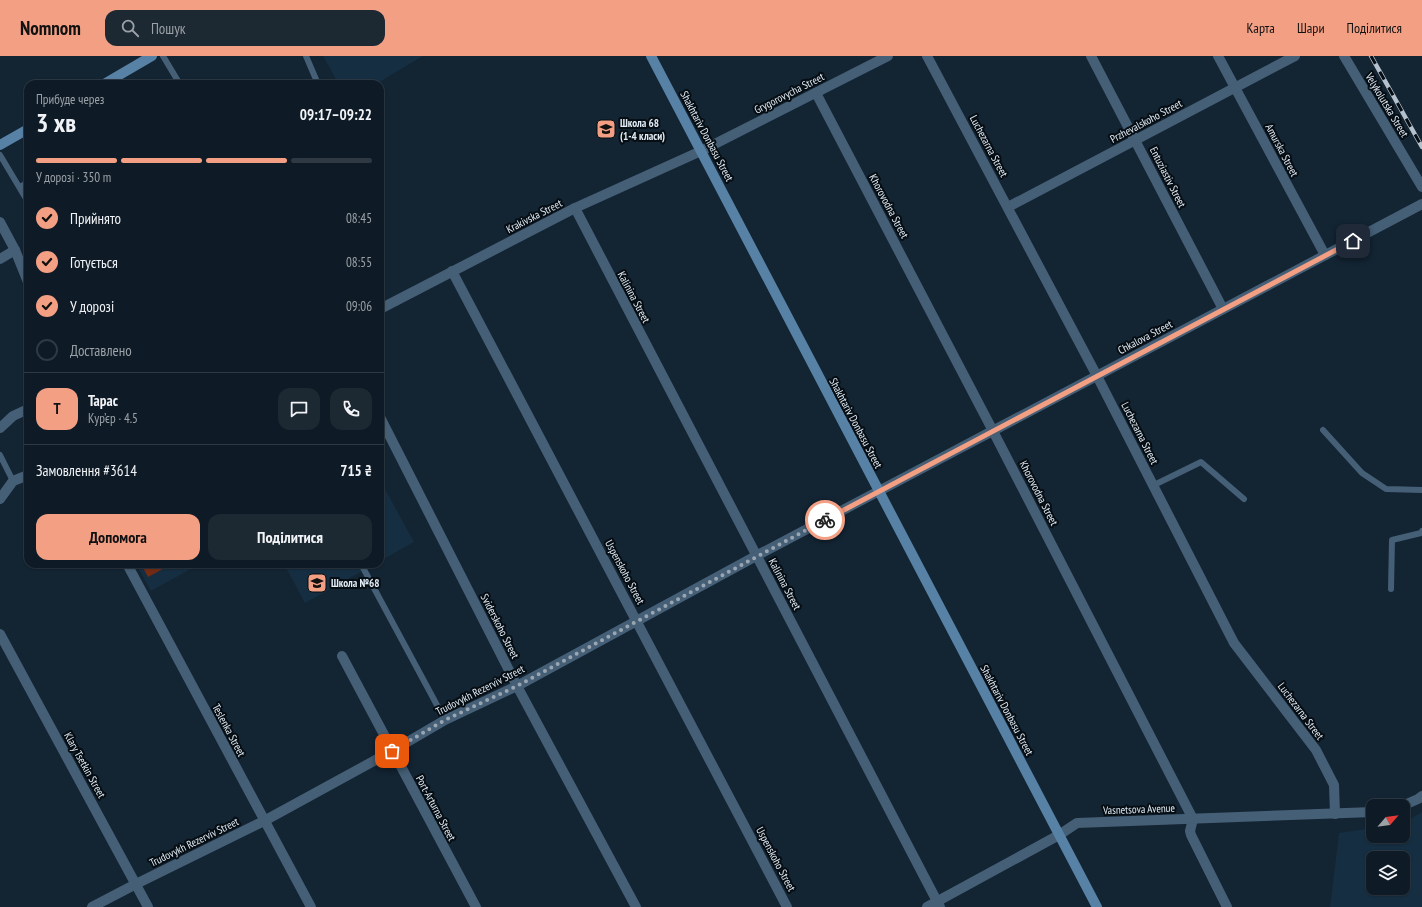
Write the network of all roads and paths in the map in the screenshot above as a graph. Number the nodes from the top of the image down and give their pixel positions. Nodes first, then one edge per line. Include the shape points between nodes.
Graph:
1 (152, 56) edge
2 (163, 56) edge
3 (306, 56) edge
4 (651, 56) edge
5 (888, 56) edge
6 (927, 56) edge
7 (1091, 56) edge
8 (1218, 56) edge
9 (1295, 56) edge
10 (1344, 56) edge
11 (111, 80) edge
12 (176, 80) edge
13 (316, 80) edge
14 (1234, 88) junction
15 (816, 93) junction
16 (24, 131) edge
17 (1135, 140) junction
18 (0, 145) edge
19 (701, 151) junction
20 (0, 155) edge
21 (24, 184) edge
22 (20, 187) junction
23 (1422, 187) edge
24 (24, 194) edge
25 (1422, 204) edge
26 (1008, 207) junction
27 (575, 208) junction
28 (0, 222) edge
29 (15, 250) junction
30 (1325, 255) junction
31 (0, 259) edge
32 (452, 270) junction
33 (24, 272) edge
34 (384, 307) edge
35 (1223, 309) junction
36 (1098, 376) junction
37 (24, 411) edge
38 (384, 425) edge
39 (0, 428) edge
40 (1323, 430) dead end
41 (993, 431) junction
42 (0, 455) edge
43 (24, 476) edge
44 (12, 481) junction
45 (1154, 485) junction
46 (1422, 490) edge
47 (878, 491) junction
48 (0, 499) edge
49 (1244, 499) dead end
50 (1422, 532) edge
51 (756, 556) junction
52 (129, 568) edge
53 (363, 568) edge
54 (1391, 589) dead end
55 (637, 621) junction
56 (0, 634) edge
57 (342, 656) dead end
58 (517, 686) junction
59 (445, 720) junction
60 (392, 751) junction
61 (1422, 796) edge
62 (1410, 802) edge
63 (1366, 812) edge
64 (1335, 814) junction
65 (1194, 819) junction
66 (264, 821) junction
67 (1059, 835) junction
68 (136, 884) junction
69 (938, 904) edge
70 (92, 907) edge
71 (148, 907) edge
72 (311, 907) edge
73 (476, 907) edge
74 (636, 907) edge
75 (787, 907) edge
76 (927, 907) edge
77 (1096, 907) edge
78 (1227, 907) edge

1 - 11 street
2 - 12 lane
3 - 13 lane
4 - 19 street, Shakhtariv Donbasu Street
5 - 15 street, Grygorovycha Street
6 - 26 street, Luchezarna Street
7 - 17 street, Entuziastiv Street
8 - 14 street, Amurska Street
9 - 14 street, Przhevalskoho Street
10 - 23 street, Velykolutska Street
14 - 17 street, Przhevalskoho Street
14 - 30 street, Amurska Street
15 - 19 street, Grygorovycha Street
15 - 41 street, Khorovodna Street
16 - 18 street
17 - 26 street, Przhevalskoho Street
17 - 35 street, Entuziastiv Street
19 - 27 street, Krakivska Street
19 - 47 street, Shakhtariv Donbasu Street
20 - 22 lane
21 - 22 lane
22 - 24 lane
25 - 30 street, Chkalova Street
26 - 36 street, Luchezarna Street
27 - 32 street, Krakivska Street
27 - 51 street, Kalinina Street
28 - 29 street
29 - 31 street
29 - 33 street
30 - 35 street, Chkalova Street
32 - 34 street, Krakivska Street
32 - 55 street, Uspenskoho Street
35 - 36 street, Chkalova Street
36 - 41 street, Chkalova Street
36 - 45 street, Luchezarna Street
37 - 39 street via 13,416
38 - 58 street, Sviderskoho Street
40 - 46 lane via 1362,473 1386,489
41 - 47 street, Chkalova Street
41 - 65 street, Khorovodna Street
42 - 44 lane
43 - 44 street
44 - 48 street
45 - 49 lane via 1201,462
45 - 64 street, Luchezarna Street via 1234,643 1316,750 1334,785
47 - 51 street, Trudovykh Rezerviv Street
47 - 67 street, Shakhtariv Donbasu Street
50 - 54 lane via 1392,540
51 - 55 street, Trudovykh Rezerviv Street
51 - 69 street, Kalinina Street
52 - 66 street, Teslenka Street
53 - 59 lane
55 - 58 street, Trudovykh Rezerviv Street
55 - 75 street, Uspenskoho Street
56 - 68 street, Klary Tsetkin Street
57 - 60 street, Port-Arturna Street
58 - 59 street, Trudovykh Rezerviv Street
58 - 74 street, Sviderskoho Street
59 - 60 street, Trudovykh Rezerviv Street
60 - 66 street, Trudovykh Rezerviv Street
60 - 73 street, Port-Arturna Street
61 - 62 street
63 - 64 street, Vasnetsova Avenue
64 - 65 street, Vasnetsova Avenue
65 - 67 street, Vasnetsova Avenue via 1077,823
65 - 78 street via 1191,835
66 - 68 street, Trudovykh Rezerviv Street
66 - 72 street, Teslenka Street
67 - 69 street, Vasnetsova Avenue
67 - 77 street, Shakhtariv Donbasu Street
68 - 70 street, Trudovykh Rezerviv Street
68 - 71 street, Klary Tsetkin Street
69 - 76 street, Vasnetsova Avenue

